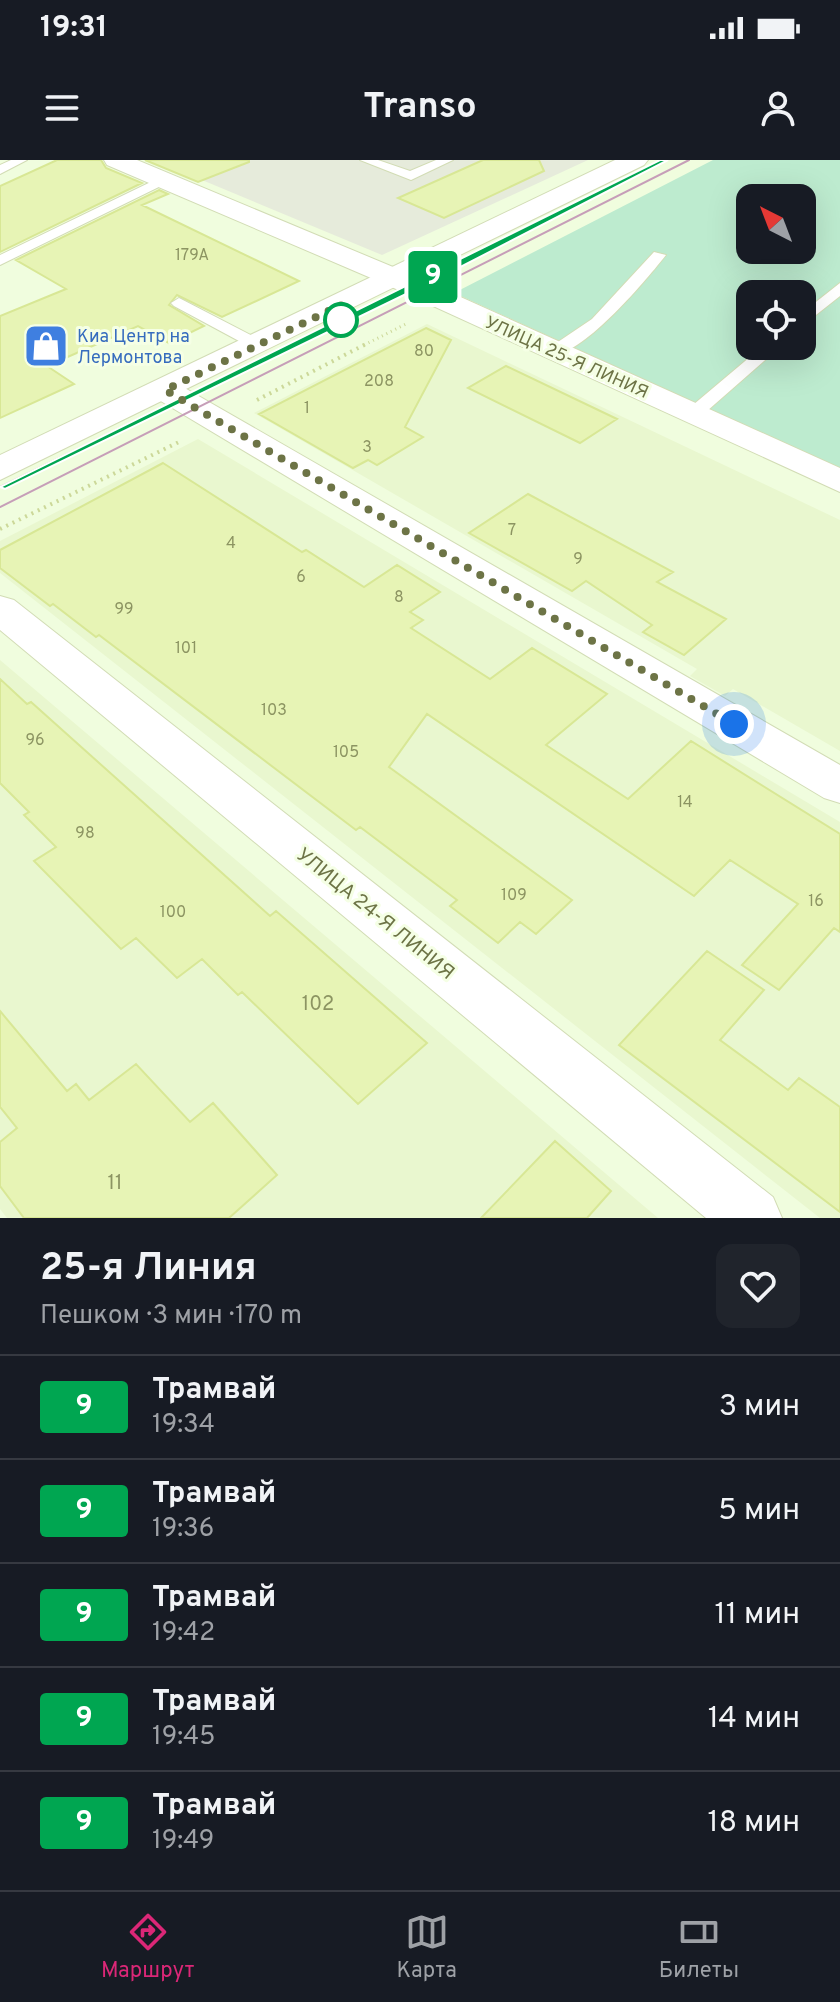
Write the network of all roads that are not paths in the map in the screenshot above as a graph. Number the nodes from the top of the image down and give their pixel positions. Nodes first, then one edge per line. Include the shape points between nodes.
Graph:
1 (21, 160) edge
2 (116, 160) edge
3 (366, 160) edge
4 (447, 160) edge
5 (635, 160) edge
6 (0, 170) edge
7 (164, 181) junction
8 (659, 255) dead end
9 (0, 261) edge
10 (395, 278) junction
11 (840, 288) edge
12 (179, 303) dead end
13 (816, 309) edge
14 (258, 345) junction
15 (555, 351) junction
16 (757, 360) edge
17 (165, 390) junction
18 (693, 414) junction
19 (0, 469) edge
20 (840, 481) edge
21 (0, 609) edge
22 (840, 786) edge
23 (752, 1218) edge

1 - 6 lane
2 - 7 street, УЛИЦА 25-Я ЛИНИЯ
3 - 4 lane via 411,176
5 - 10 street
7 - 9 lane
7 - 10 street, УЛИЦА 25-Я ЛИНИЯ
8 - 15 lane via 598,322
10 - 14 street
10 - 15 street, УЛИЦА 25-Я ЛИНИЯ
11 - 13 lane
12 - 14 lane
14 - 17 street
15 - 18 street, УЛИЦА 25-Я ЛИНИЯ
16 - 18 lane
17 - 19 street
17 - 22 street
18 - 20 street, УЛИЦА 25-Я ЛИНИЯ
21 - 23 street, УЛИЦА 24-Я ЛИНИЯ

